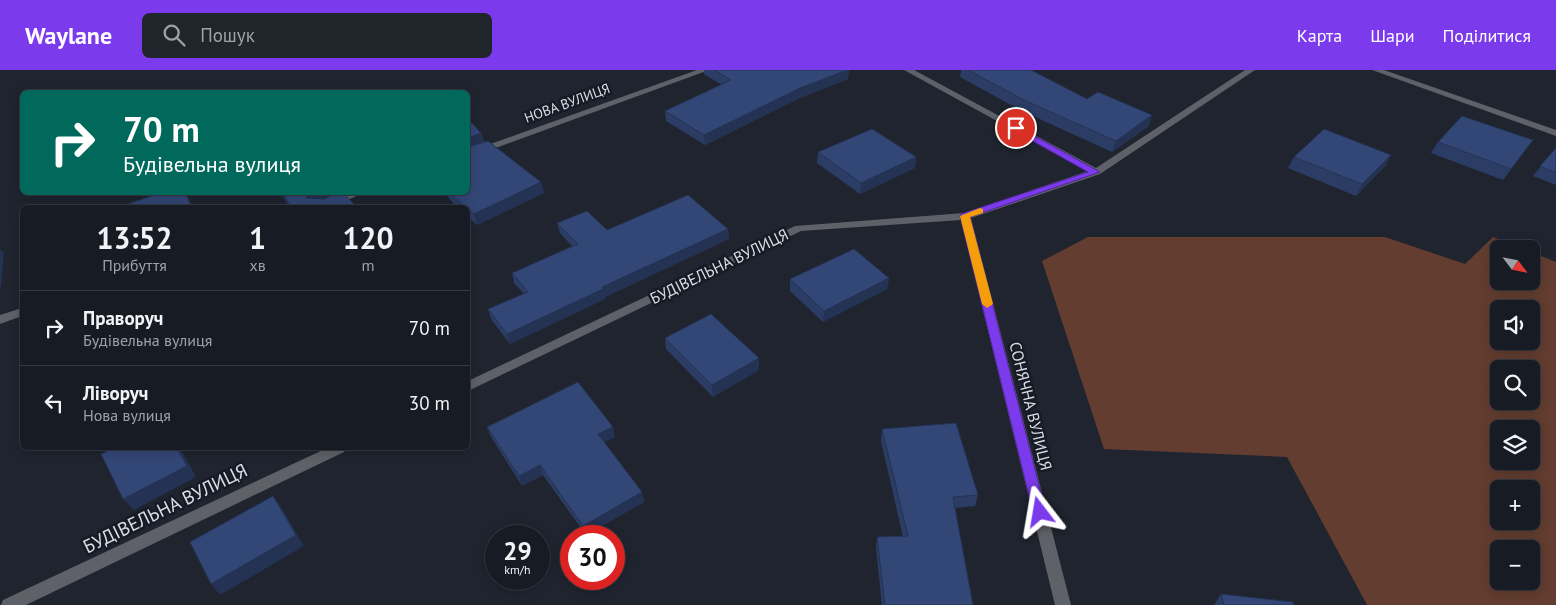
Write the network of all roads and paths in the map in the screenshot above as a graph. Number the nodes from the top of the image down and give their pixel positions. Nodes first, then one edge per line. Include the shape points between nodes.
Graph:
1 (706, 70) edge
2 (908, 70) edge
3 (1252, 70) edge
4 (1376, 70) edge
5 (1556, 133) edge
6 (470, 154) edge
7 (1096, 172) junction
8 (353, 195) edge
9 (326, 205) edge
10 (965, 216) junction
11 (20, 313) edge
12 (0, 320) edge
13 (470, 385) edge
14 (335, 450) edge
15 (9, 605) edge
16 (1063, 605) edge

1 - 6 street, НОВА ВУЛИЦЯ
2 - 7 street
3 - 7 street, БУДІВЕЛЬНА ВУЛИЦЯ
4 - 5 street
7 - 10 street, БУДІВЕЛЬНА ВУЛИЦЯ
8 - 9 street
10 - 13 street, БУДІВЕЛЬНА ВУЛИЦЯ via 799,228
10 - 16 street, СОНЯЧНА ВУЛИЦЯ
11 - 12 street
14 - 15 street, БУДІВЕЛЬНА ВУЛИЦЯ

